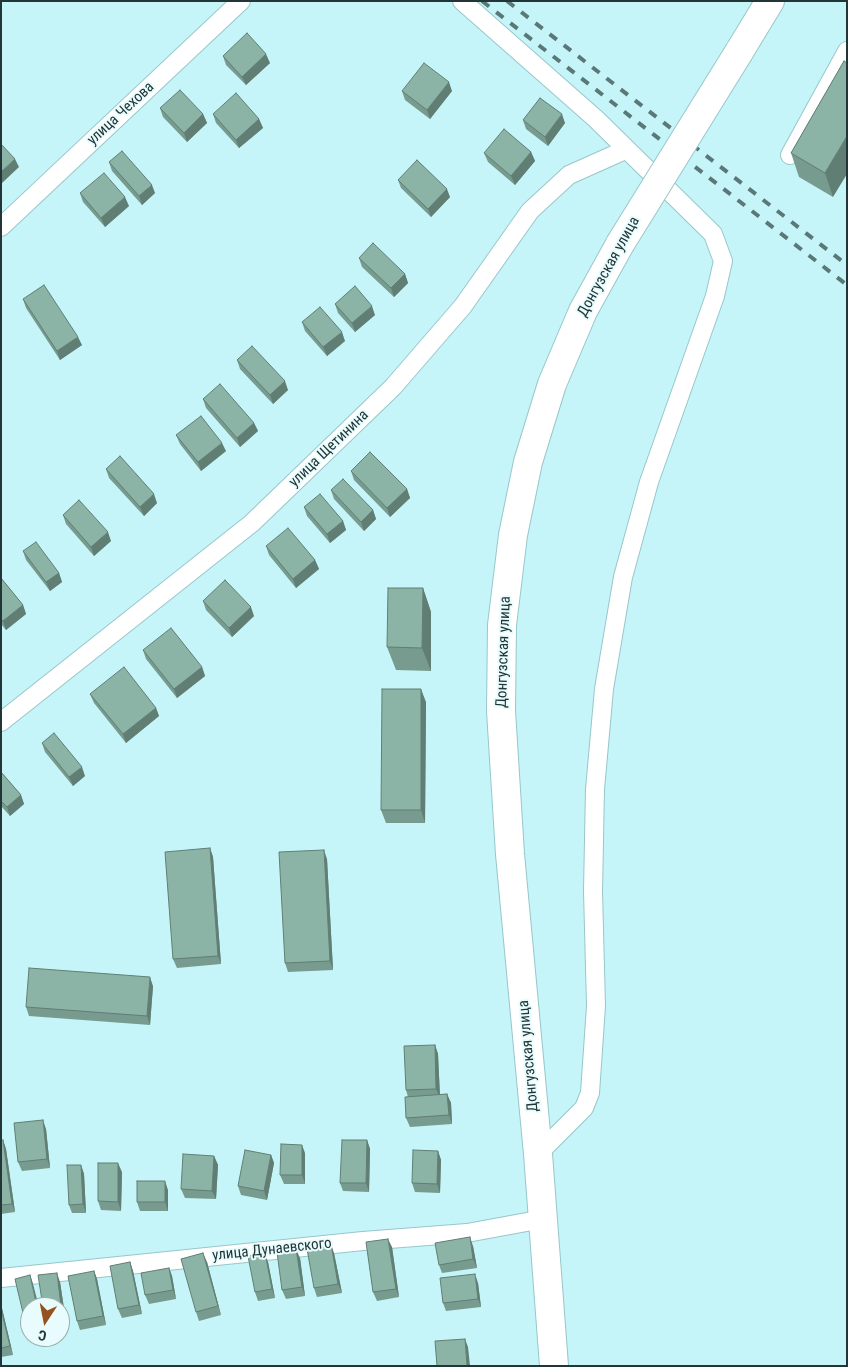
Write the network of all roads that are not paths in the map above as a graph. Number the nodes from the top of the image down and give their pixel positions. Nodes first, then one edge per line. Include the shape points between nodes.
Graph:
1 (241, 1) edge
2 (462, 1) edge
3 (770, 1) edge
4 (847, 51) edge
5 (625, 150) junction
6 (790, 155) edge
7 (1, 227) edge
8 (1, 722) edge
9 (538, 1154) junction
10 (543, 1219) junction
11 (1, 1278) edge
12 (554, 1366) edge

1 - 7 street, улица Чехова
2 - 5 street via 596,120
3 - 9 highway, Донгузская улица, bridge via 582,311 552,384 530,454 513,535 502,625 501,711 510,854
4 - 6 street
5 - 8 street, улица Щетинина via 568,175 530,211 463,306 393,387 252,523
5 - 9 street via 713,234 723,261 715,296 650,482 626,567 604,689 595,790 596,1006 590,1093 584,1108
9 - 10 highway, Донгузская улица
10 - 11 street, улица Дунаевского via 467,1233
10 - 12 highway, Донгузская улица

